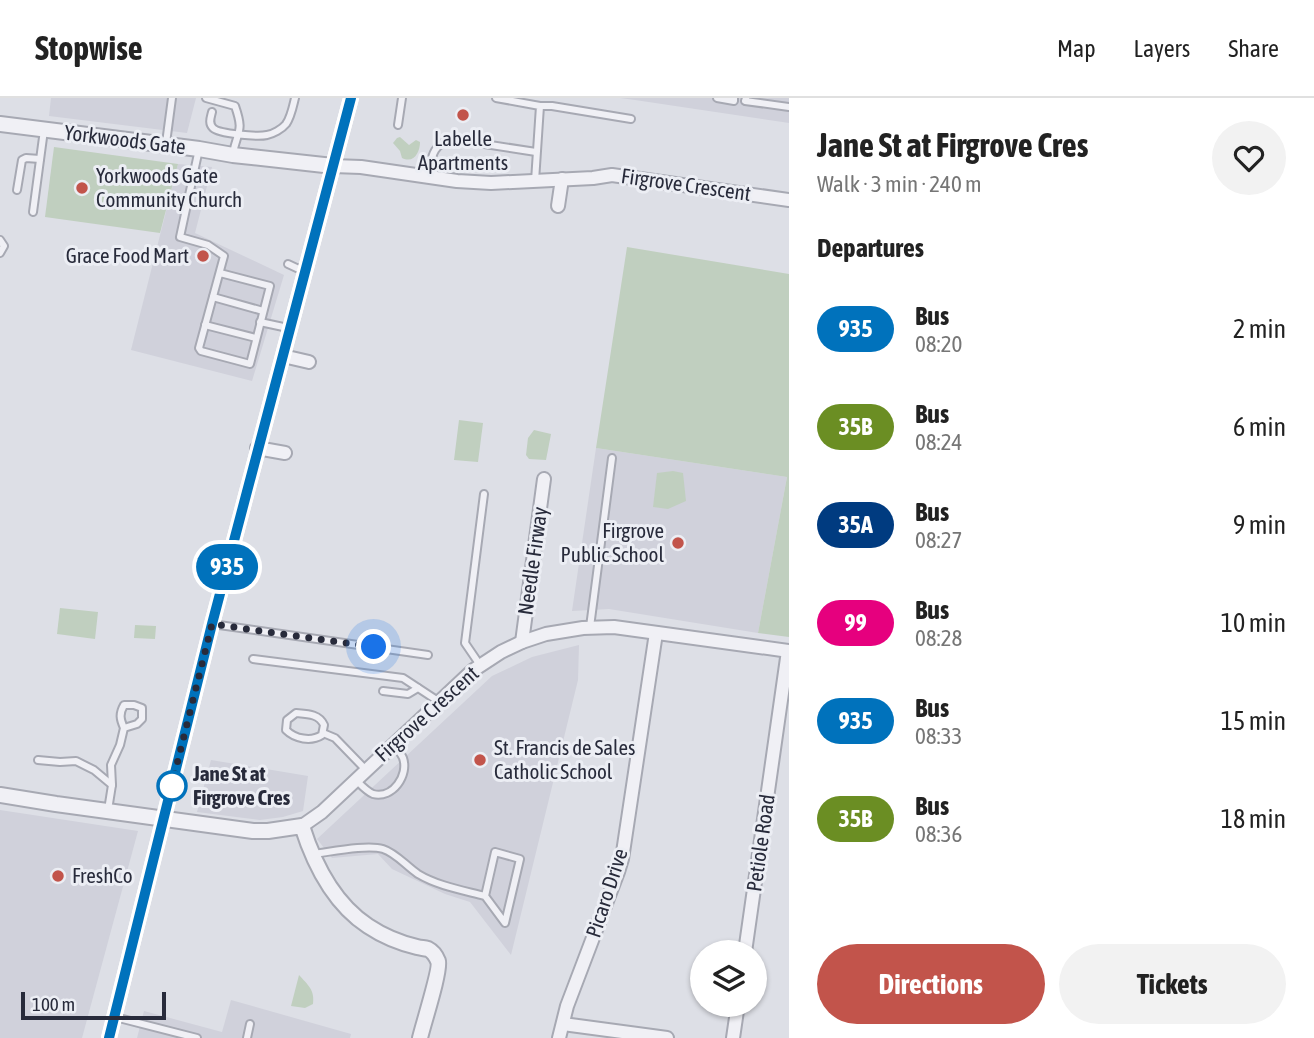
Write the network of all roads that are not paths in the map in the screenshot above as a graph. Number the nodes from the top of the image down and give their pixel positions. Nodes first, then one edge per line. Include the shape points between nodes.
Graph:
1 (172, 98) edge
2 (206, 98) edge
3 (236, 98) edge
4 (295, 98) edge
5 (351, 98) edge
6 (402, 98) edge
7 (496, 98) edge
8 (717, 98) edge
9 (734, 98) edge
10 (746, 98) edge
11 (235, 106) junction
12 (540, 106) junction
13 (789, 107) edge
14 (212, 112) dead end
15 (631, 119) dead end
16 (0, 124) edge
17 (398, 125) dead end
18 (44, 130) junction
19 (240, 134) junction
20 (165, 145) junction
21 (199, 149) junction
22 (536, 152) junction
23 (233, 155) junction
24 (40, 159) junction
25 (333, 166) junction
26 (426, 177) junction
27 (562, 179) junction
28 (535, 181) junction
29 (17, 190) dead end
30 (789, 200) edge
31 (558, 206) dead end
32 (33, 212) dead end
33 (0, 240) edge
34 (0, 253) edge
35 (288, 264) dead end
36 (305, 272) junction
37 (220, 273) junction
38 (212, 298) junction
39 (263, 311) junction
40 (260, 322) junction
41 (205, 325) junction
42 (290, 328) junction
43 (256, 338) junction
44 (283, 356) junction
45 (309, 362) dead end
46 (257, 448) junction
47 (285, 453) dead end
48 (612, 458) dead end
49 (544, 479) dead end
50 (484, 494) dead end
51 (212, 624) junction
52 (590, 627) junction
53 (656, 633) junction
54 (522, 642) junction
55 (789, 651) edge
56 (428, 655) dead end
57 (253, 659) dead end
58 (480, 665) junction
59 (418, 688) junction
60 (383, 691) dead end
61 (438, 701) junction
62 (124, 728) dead end
63 (323, 733) junction
64 (393, 744) junction
65 (38, 760) dead end
66 (366, 770) junction
67 (356, 780) junction
68 (112, 785) junction
69 (0, 795) edge
70 (108, 811) junction
71 (164, 818) junction
72 (302, 825) junction
73 (313, 854) junction
74 (485, 896) junction
75 (747, 940) edge
76 (115, 1017) junction
77 (736, 1017) edge
78 (250, 1024) dead end
79 (563, 1024) junction
80 (155, 1027) junction
81 (109, 1038) edge
82 (152, 1038) edge
83 (197, 1038) edge
84 (247, 1038) edge
85 (420, 1038) edge
86 (559, 1038) edge
87 (667, 1038) edge
88 (733, 1038) edge

1 - 20 lane
2 - 11 lane
3 - 11 lane
4 - 19 lane via 286,124 278,131
5 - 25 main road
6 - 17 lane
7 - 12 lane
8 - 9 lane
10 - 13 lane
11 - 19 lane
12 - 15 lane
12 - 22 lane
14 - 19 lane via 212,127
16 - 18 street, Yorkwoods Gate
18 - 20 street, Yorkwoods Gate
18 - 24 lane
19 - 23 lane
20 - 21 street, Yorkwoods Gate
21 - 23 street, Yorkwoods Gate
21 - 37 lane via 180,237 208,245 224,256
22 - 26 lane via 452,139 434,150
22 - 28 lane
23 - 25 street, Yorkwoods Gate
24 - 29 lane via 22,160
24 - 32 lane
25 - 26 street, Firgrove Crescent
25 - 36 main road
26 - 28 street, Firgrove Crescent via 491,183
27 - 28 street, Firgrove Crescent
27 - 30 street, Firgrove Crescent via 612,175
27 - 31 street
33 - 34 lane via 5,246
35 - 36 lane
36 - 42 main road
37 - 38 lane
37 - 39 lane via 270,286
38 - 39 lane
38 - 41 lane
39 - 40 lane
40 - 42 lane
40 - 43 lane
41 - 43 lane
41 - 43 lane via 201,351 250,364
42 - 44 main road
44 - 45 street
44 - 46 main road
46 - 47 street
46 - 51 main road
48 - 52 lane
49 - 54 street, Needle Firway
50 - 58 lane via 466,643
51 - 56 lane
51 - 71 main road
52 - 53 street, Firgrove Crescent
52 - 54 street, Firgrove Crescent
53 - 55 street, Firgrove Crescent
53 - 79 street, Picaro Drive via 622,859
54 - 58 street, Firgrove Crescent
55 - 75 street, Petiole Road
57 - 59 lane via 403,678
58 - 61 street, Firgrove Crescent
59 - 60 lane via 408,694
59 - 61 lane
61 - 64 street, Firgrove Crescent
62 - 68 lane via 111,765
63 - 63 lane via 324,725 315,716 296,713 287,720 286,730 299,737 312,739
63 - 66 lane via 335,738
64 - 66 street, Firgrove Crescent
64 - 67 lane via 403,756 399,783 375,794
65 - 68 lane via 76,761
66 - 67 street, Firgrove Crescent
67 - 72 street, Firgrove Crescent
68 - 70 lane
69 - 70 street, Firgrove Crescent
70 - 71 street, Firgrove Crescent
71 - 72 street, Firgrove Crescent via 253,831
71 - 76 main road
72 - 73 street
73 - 74 lane via 381,848 433,881
73 - 85 street via 328,885 353,914 397,941 435,954 440,967
74 - 74 lane via 495,852 520,859 505,923
76 - 80 lane
76 - 81 main road
77 - 88 street
78 - 84 lane
79 - 86 street, Picaro Drive
79 - 87 street
80 - 82 lane
80 - 83 lane

